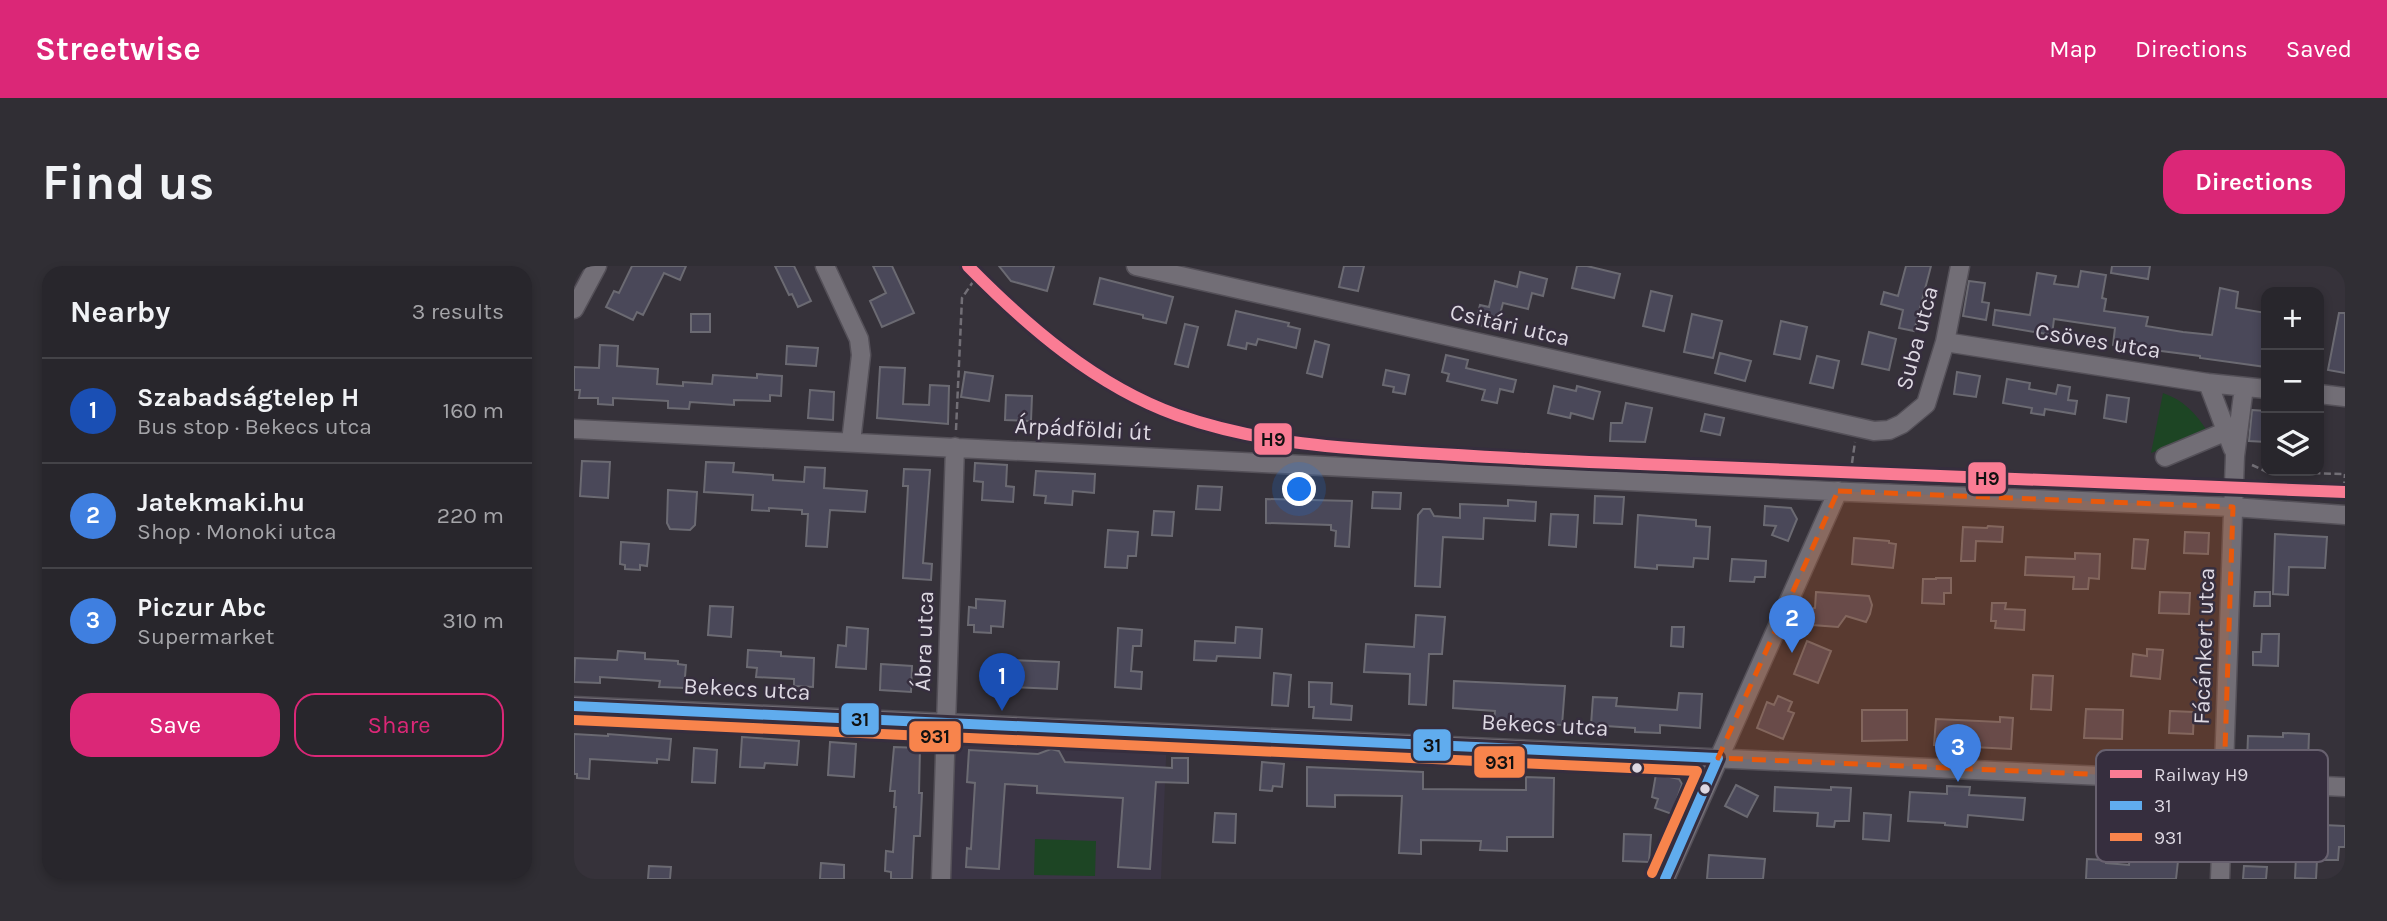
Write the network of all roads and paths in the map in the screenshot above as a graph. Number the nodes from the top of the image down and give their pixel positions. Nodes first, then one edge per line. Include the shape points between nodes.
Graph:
1 (597, 266) edge
2 (825, 266) edge
3 (1136, 266) edge
4 (1960, 266) edge
5 (980, 268) edge
6 (574, 309) edge
7 (1945, 342) junction
8 (2208, 383) junction
9 (2244, 387) junction
10 (2261, 389) edge
11 (2324, 395) edge
12 (2345, 397) edge
13 (574, 429) edge
14 (1874, 431) joint
15 (2227, 431) junction
16 (851, 442) junction
17 (955, 447) junction
18 (2235, 456) junction
19 (2165, 457) dead end
20 (2345, 474) edge
21 (1838, 491) junction
22 (2233, 507) junction
23 (2344, 515) edge
24 (574, 706) edge
25 (946, 723) junction
26 (2225, 750) edge
27 (1718, 758) junction
28 (2096, 774) edge
29 (941, 879) edge
30 (1665, 879) edge

1 - 6 street
2 - 16 street via 859,339
3 - 14 street, Csitári utca
4 - 7 street, Suba utca
5 - 17 path via 962,298
7 - 8 street, Csöves utca
7 - 14 street, Suba utca via 1926,404 1902,424
8 - 9 street, Csöves utca
8 - 15 street, Fácánkert utca
9 - 10 street, Csöves utca
9 - 18 street, Fácánkert utca
11 - 12 street
13 - 16 street, Árpádföldi út
15 - 18 street, Fácánkert utca
15 - 19 street
16 - 17 street, Árpádföldi út
17 - 21 street, Árpádföldi út
17 - 25 street, Ábra utca
18 - 20 path via 2267,472
18 - 22 street, Fácánkert utca
20 - 23 path
21 - 22 street, Árpádföldi út
21 - 27 street
22 - 23 street, Árpádföldi út
22 - 26 street, Fácánkert utca
24 - 25 street, Bekecs utca
25 - 27 street, Bekecs utca
25 - 29 street, Ábra utca
27 - 28 street, Bekecs utca
27 - 30 street

